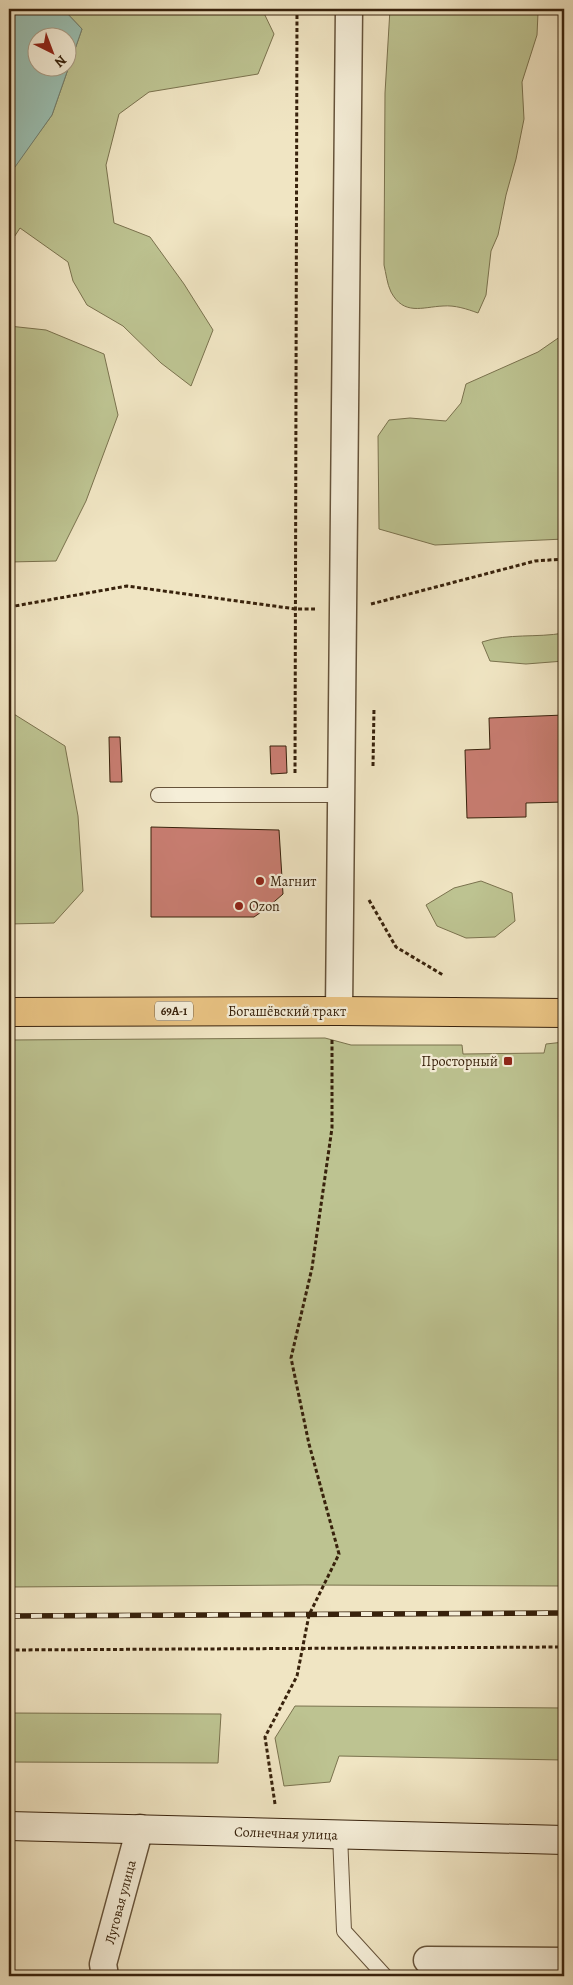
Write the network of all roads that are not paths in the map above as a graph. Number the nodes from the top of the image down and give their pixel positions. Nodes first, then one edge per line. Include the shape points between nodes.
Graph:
1 (349, 9) edge
2 (158, 795) dead end
3 (340, 795) junction
4 (339, 1010) junction
5 (9, 1012) edge
6 (564, 1013) edge
7 (9, 1826) edge
8 (140, 1828) junction
9 (340, 1835) junction
10 (564, 1840) edge
11 (427, 1960) dead end
12 (564, 1962) edge
13 (105, 1976) edge
14 (385, 1976) edge

1 - 3 street
2 - 3 lane
3 - 4 street
4 - 5 main road, Богашёвский тракт / 69А-1
4 - 6 main road, Богашёвский тракт / 69А-1
7 - 8 street, Солнечная улица
8 - 9 street, Солнечная улица
8 - 13 street, Луговая улица via 103,1964
9 - 10 street, Солнечная улица
9 - 14 lane via 344,1931
11 - 12 street

